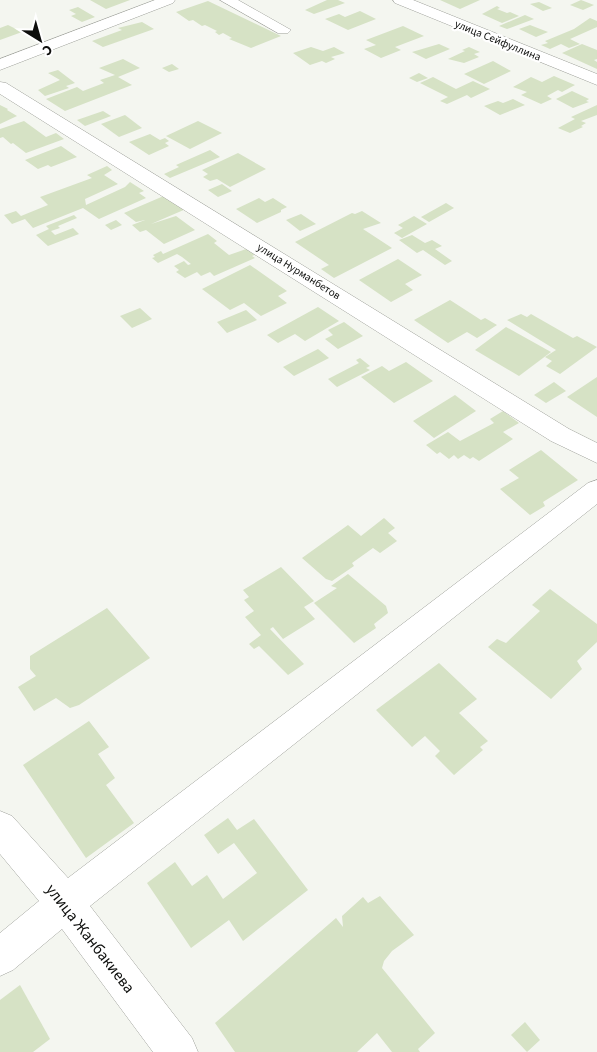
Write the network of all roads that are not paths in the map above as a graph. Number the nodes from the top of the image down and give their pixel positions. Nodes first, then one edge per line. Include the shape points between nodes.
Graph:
1 (168, 0) edge
2 (227, 0) edge
3 (400, 0) edge
4 (283, 30) dead end
5 (0, 65) edge
6 (597, 80) edge
7 (0, 88) edge
8 (597, 454) edge
9 (597, 490) edge
10 (0, 828) edge
11 (65, 903) junction
12 (0, 957) edge
13 (178, 1052) edge

1 - 5 street
2 - 4 street
3 - 6 street, улица Сейфуллина
7 - 8 street, улица Нурманбетов via 560,435
9 - 11 street
10 - 11 street, улица Жанбакиева
11 - 12 street
11 - 13 street, улица Жанбакиева

